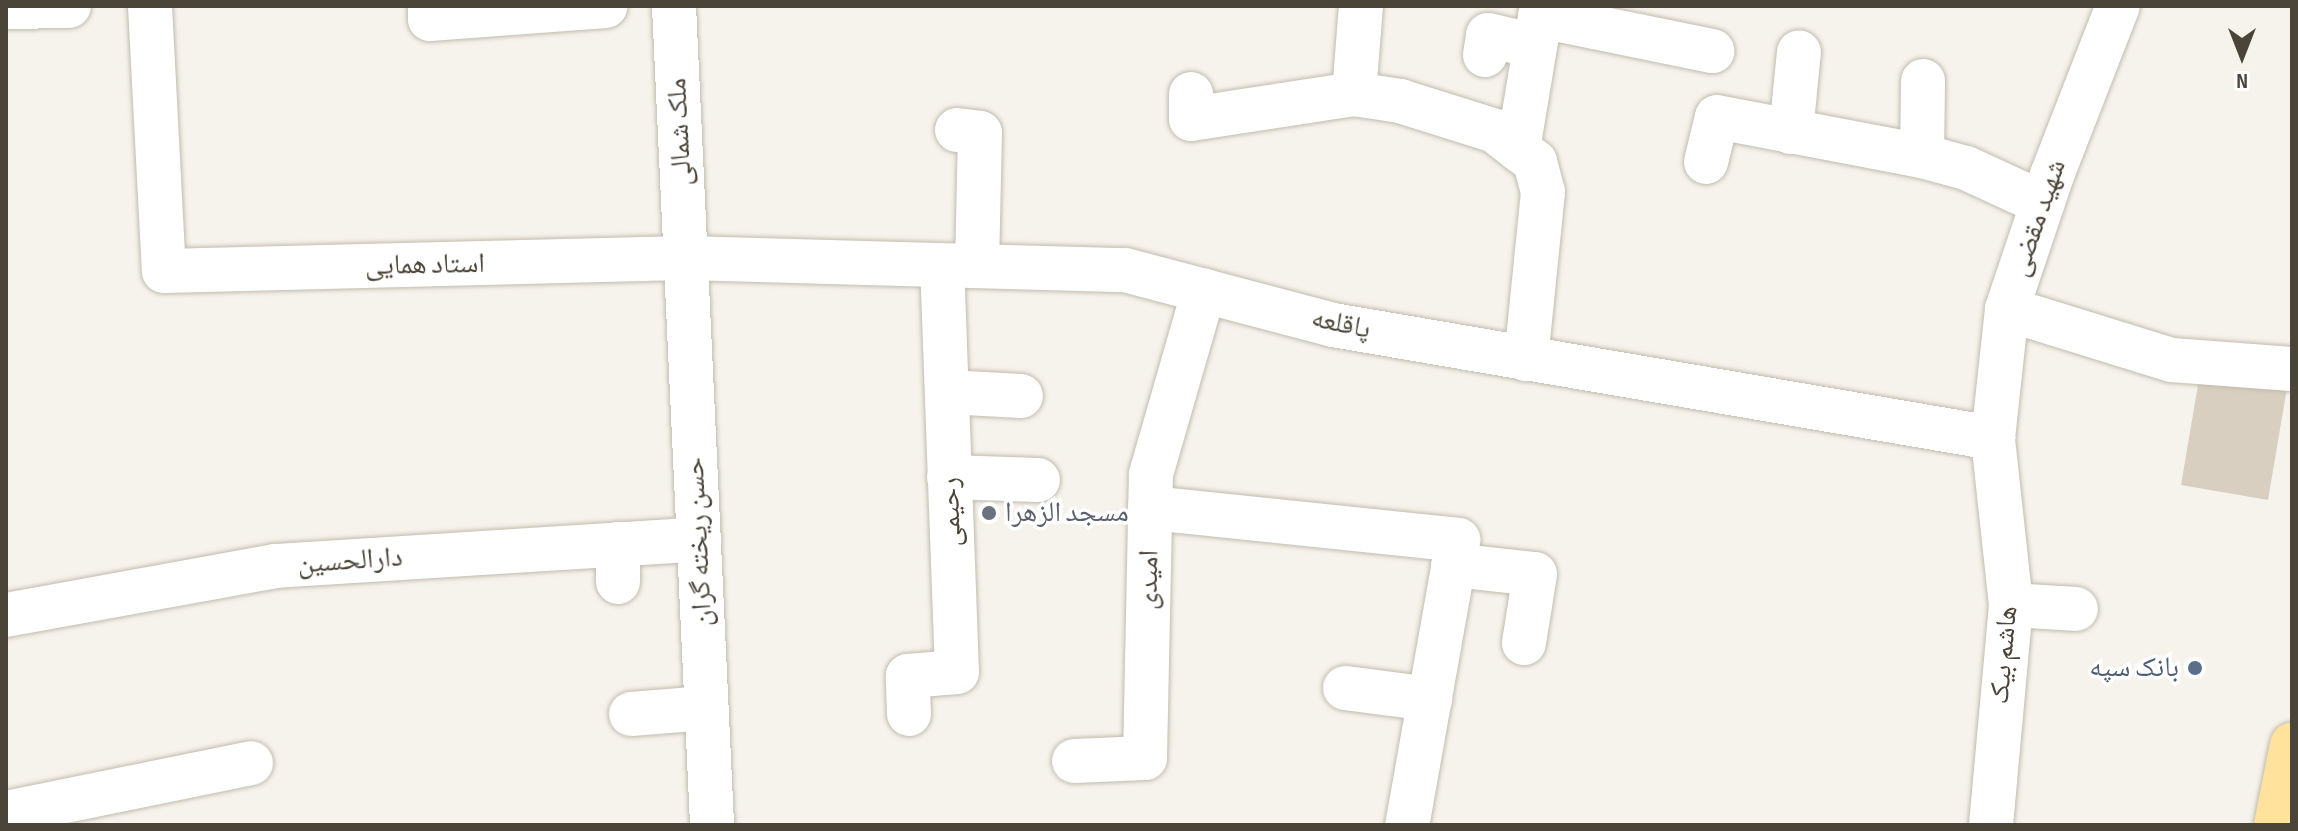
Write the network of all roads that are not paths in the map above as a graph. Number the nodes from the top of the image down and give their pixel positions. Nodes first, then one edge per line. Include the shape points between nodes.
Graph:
1 (69, 6) edge
2 (150, 6) edge
3 (430, 6) edge
4 (606, 6) edge
5 (674, 6) edge
6 (1361, 6) edge
7 (2118, 6) edge
8 (6, 7) edge
9 (1539, 23) edge
10 (1712, 51) dead end
11 (1799, 52) dead end
12 (1485, 55) dead end
13 (1923, 81) dead end
14 (1191, 94) dead end
15 (1354, 94) junction
16 (957, 130) dead end
17 (1791, 132) junction
18 (1518, 149) junction
19 (1922, 156) junction
20 (1706, 162) dead end
21 (2042, 203) junction
22 (686, 258) junction
23 (960, 266) junction
24 (1204, 290) junction
25 (2007, 309) junction
26 (1526, 359) junction
27 (2292, 369) edge
28 (947, 392) junction
29 (1021, 396) dead end
30 (1993, 438) junction
31 (949, 477) junction
32 (1038, 480) dead end
33 (1150, 508) junction
34 (699, 539) junction
35 (1453, 565) junction
36 (2011, 605) junction
37 (2076, 609) dead end
38 (6, 615) edge
39 (1524, 643) dead end
40 (1345, 688) dead end
41 (1430, 699) junction
42 (706, 708) junction
43 (631, 714) dead end
44 (909, 714) dead end
45 (2292, 745) edge
46 (1074, 761) dead end
47 (251, 763) dead end
48 (6, 813) edge
49 (712, 825) edge
50 (1407, 825) edge
51 (1991, 825) edge
52 (2276, 825) edge

1 - 8 street
2 - 22 street, استاد همایی via 164,271
3 - 4 street via 430,19
5 - 22 street, ملک شمالی
6 - 15 street
7 - 21 street, شهید مقضی
9 - 10 street
9 - 12 street via 1488,35
9 - 18 street
11 - 17 street
13 - 19 street
14 - 15 street via 1191,119
15 - 18 street via 1400,101 1495,131
16 - 23 street, رحیمی via 980,133
17 - 19 street
17 - 20 street via 1717,117
18 - 26 street via 1535,162 1543,192
19 - 21 street via 1966,168
21 - 25 street, شهید مقضی
22 - 23 street, پاقلعه
22 - 34 street, حسن ریخته گران
23 - 24 street, پاقلعه via 1125,270
23 - 28 street, رحیمی
24 - 26 street, پاقلعه via 1333,325
24 - 33 street, امیدی via 1151,474
25 - 27 street via 2172,360
25 - 30 street, شهید مقضی
26 - 30 street, پاقلعه
28 - 29 street
28 - 31 street, رحیمی
30 - 36 street, هاشم بیک
31 - 32 street
31 - 44 street, رحیمی via 957,672 908,676
33 - 35 street via 1458,540
33 - 46 street, امیدی via 1145,758
34 - 38 street, دارالحسین via 618,563 275,566
34 - 42 street, حسن ریخته گران
35 - 39 street via 1535,574
35 - 41 street
36 - 37 street
36 - 51 street, هاشم بیک
40 - 41 street
41 - 50 street
42 - 43 street
42 - 49 street, حسن ریخته گران
45 - 52 main road
47 - 48 street

